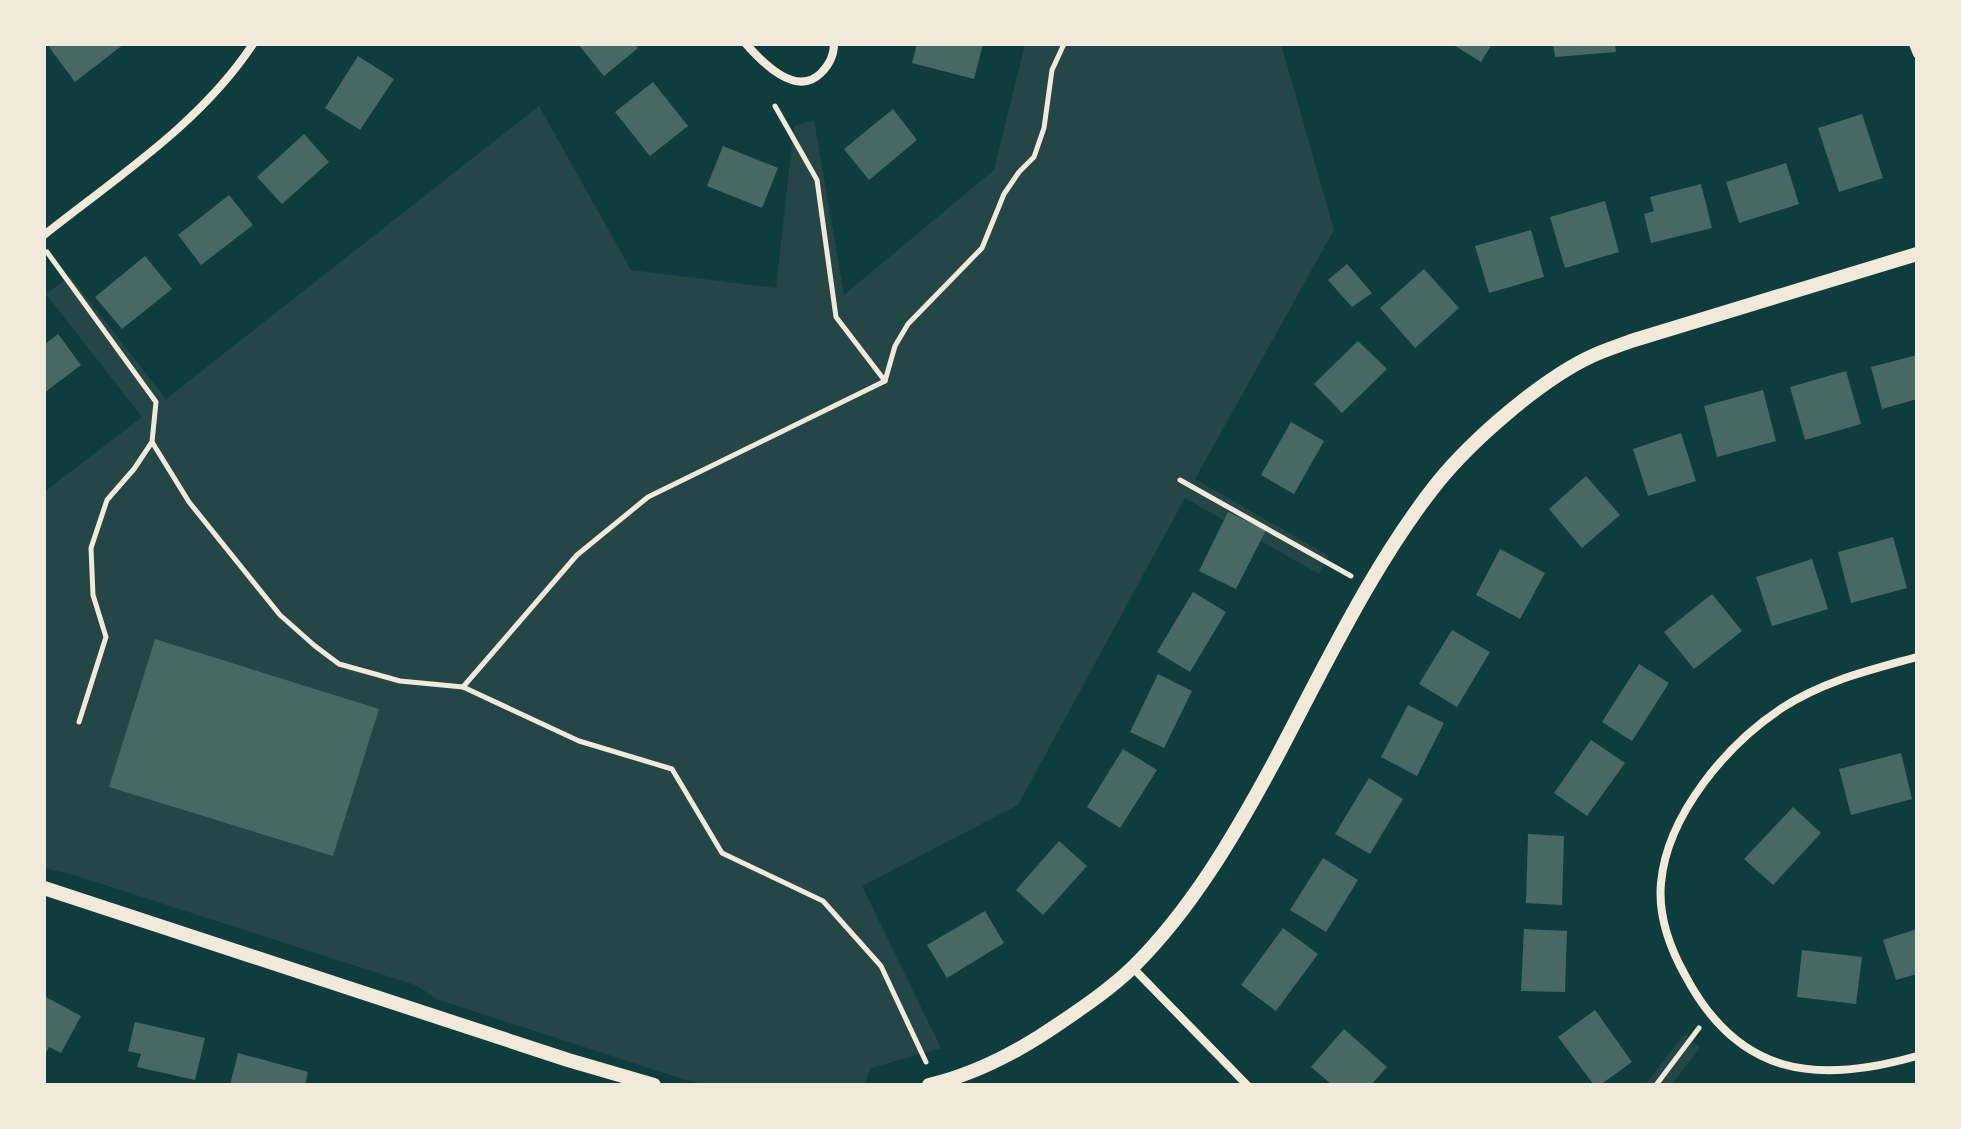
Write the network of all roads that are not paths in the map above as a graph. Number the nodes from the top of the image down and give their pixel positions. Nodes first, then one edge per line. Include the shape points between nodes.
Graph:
1 (253, 44) edge
2 (746, 44) edge
3 (834, 44) edge
4 (1913, 44) edge
5 (1917, 54) edge
6 (44, 235) edge
7 (1917, 254) edge
8 (1917, 657) edge
9 (44, 888) edge
10 (1132, 967) junction
11 (1917, 1056) edge
12 (932, 1084) edge
13 (654, 1085) edge
14 (1247, 1085) edge

1 - 6 street via 193,116
2 - 3 street via 772,71 805,80 823,71
4 - 5 street
7 - 10 street via 1590,357 1548,382 1467,451 1438,483 1370,586 1218,860
8 - 11 street via 1804,694 1758,726 1728,755 1683,815 1665,863 1661,904 1678,963 1709,1014 1755,1052 1809,1071 1855,1071
9 - 13 street
10 - 12 street via 1032,1042
10 - 14 street

